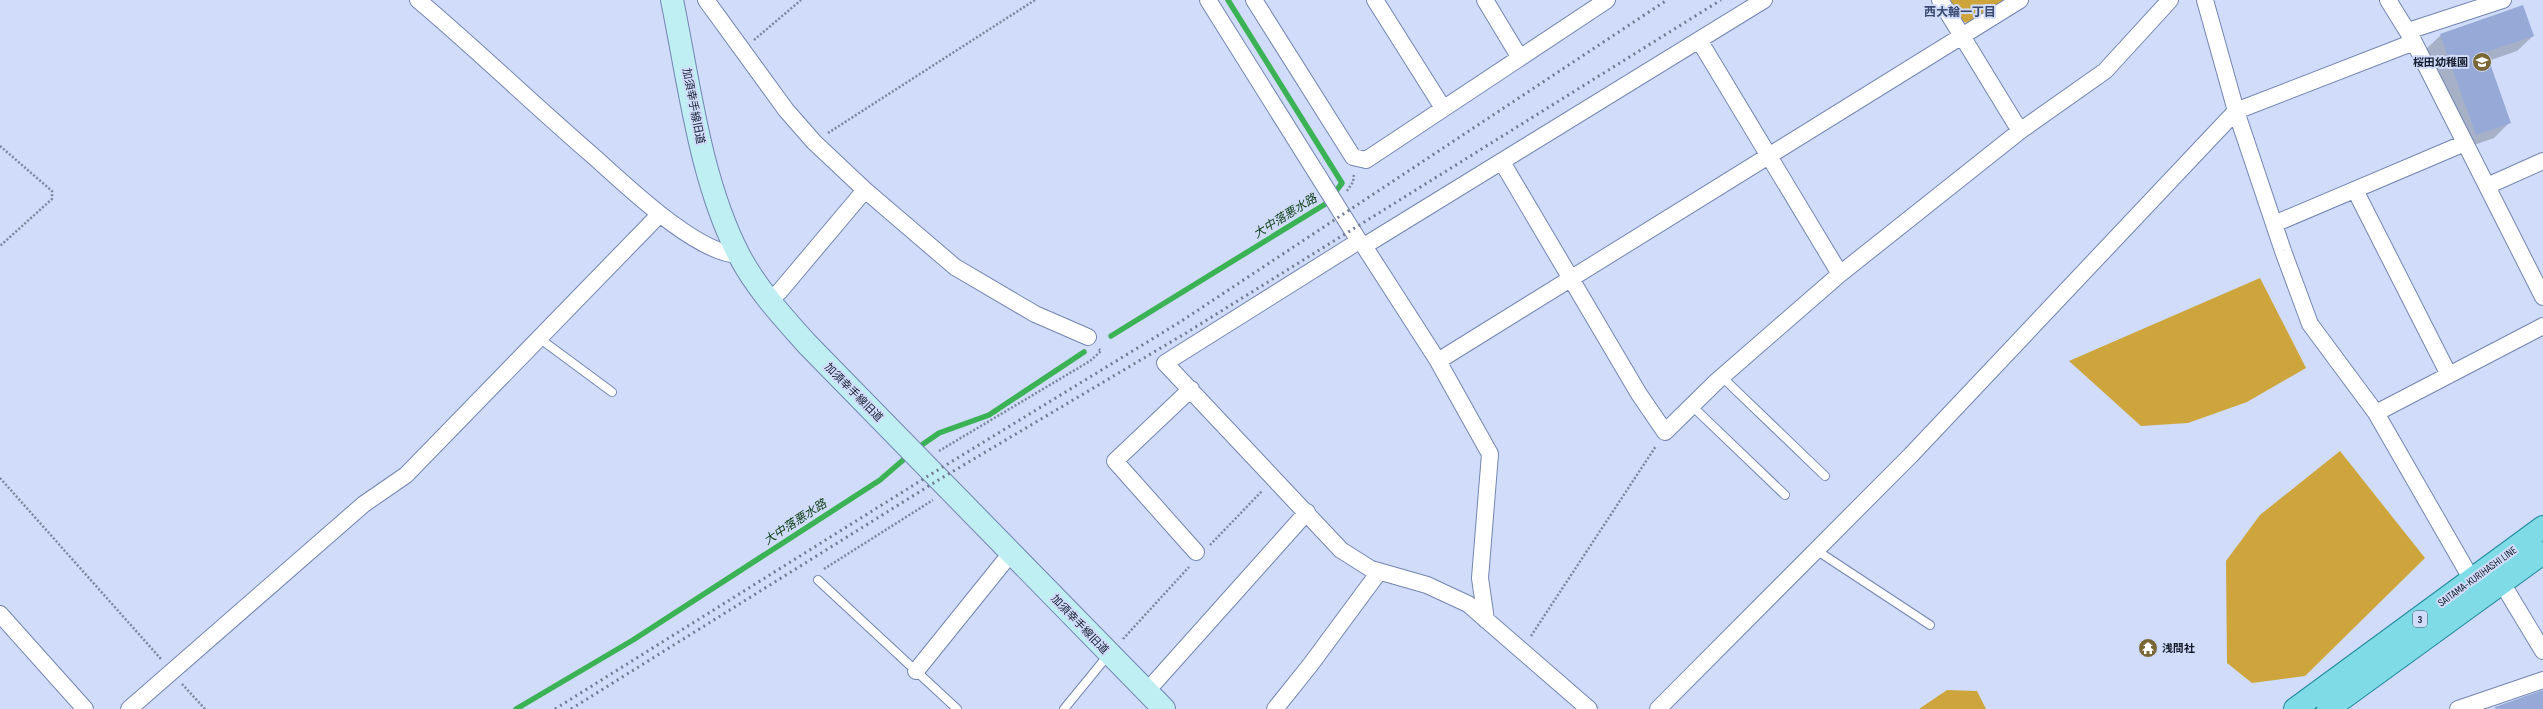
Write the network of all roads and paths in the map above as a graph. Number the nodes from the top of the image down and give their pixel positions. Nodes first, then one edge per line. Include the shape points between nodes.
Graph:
1 (418, 0) edge
2 (672, 0) edge
3 (706, 0) edge
4 (801, 0) edge
5 (1035, 0) edge
6 (1208, 0) edge
7 (1254, 0) edge
8 (1375, 0) edge
9 (1485, 0) edge
10 (1764, 0) edge
11 (1940, 0) edge
12 (2020, 0) edge
13 (2170, 0) edge
14 (2205, 0) edge
15 (2388, 0) edge
16 (1603, 1) edge
17 (2499, 1) edge
18 (1962, 36) junction
19 (2411, 37) junction
20 (1700, 40) junction
21 (742, 50) junction
22 (1520, 58) junction
23 (1443, 108) junction
24 (2236, 111) junction
25 (2020, 131) junction
26 (814, 142) junction
27 (2465, 143) junction
28 (0, 146) edge
29 (1769, 156) junction
30 (2543, 161) edge
31 (1502, 162) junction
32 (2487, 186) junction
33 (865, 190) junction
34 (2355, 190) junction
35 (660, 214) junction
36 (2274, 224) junction
37 (1361, 244) junction
38 (0, 246) edge
39 (739, 256) junction
40 (1840, 274) junction
41 (1571, 279) junction
42 (2543, 298) edge
43 (769, 301) junction
44 (2543, 326) edge
45 (1088, 337) joint
46 (539, 338) junction
47 (1438, 361) junction
48 (2449, 375) junction
49 (1722, 377) junction
50 (1191, 390) junction
51 (612, 392) dead end
52 (1692, 406) junction
53 (2376, 413) junction
54 (1665, 432) junction
55 (921, 461) junction
56 (1825, 476) dead end
57 (0, 478) edge
58 (939, 496) dead end
59 (1785, 496) dead end
60 (1307, 512) junction
61 (2543, 527) edge
62 (1816, 550) junction
63 (1196, 552) dead end
64 (1011, 553) junction
65 (2543, 553) edge
66 (1379, 572) junction
67 (818, 580) joint
68 (2472, 580) junction
69 (2502, 583) junction
70 (0, 614) edge
71 (1486, 620) junction
72 (1930, 625) dead end
73 (2543, 651) edge
74 (1521, 652) junction
75 (1109, 654) junction
76 (916, 671) junction
77 (172, 672) junction
78 (2543, 680) edge
79 (1147, 691) junction
80 (85, 709) edge
81 (129, 709) edge
82 (204, 709) edge
83 (957, 709) edge
84 (1064, 709) edge
85 (1164, 709) edge
86 (1275, 709) edge
87 (1589, 709) edge
88 (1658, 709) edge
89 (2296, 709) edge
90 (2328, 709) edge
91 (2458, 709) edge

1 - 35 street
2 - 39 street, 加須幸手線旧道 via 707,170 716,201
3 - 21 street
4 - 21 path
5 - 26 path
6 - 37 street
7 - 23 street via 1353,157 1366,160
8 - 23 street
9 - 22 street
10 - 20 street
11 - 18 street
12 - 18 street
13 - 25 street via 2105,71
14 - 24 street
15 - 19 street
16 - 22 street
17 - 19 street
18 - 25 street
18 - 29 street
19 - 24 street
19 - 27 street
20 - 29 street
20 - 31 street
21 - 26 street via 786,110
22 - 23 street
24 - 36 street
24 - 62 street via 2014,347
25 - 40 street
26 - 33 street
27 - 32 street
27 - 34 street
28 - 38 path via 52,191 52,199
29 - 40 street
29 - 41 street
30 - 32 street
31 - 37 street
31 - 41 street
32 - 42 street
33 - 43 street
33 - 45 street via 955,267 1035,314
34 - 36 street
34 - 48 street
35 - 39 street via 715,250
35 - 46 street
36 - 53 street via 2310,324
37 - 47 street
37 - 50 street via 1166,363
39 - 43 street, 加須幸手線旧道
40 - 49 street
41 - 47 street
41 - 54 street via 1639,394
43 - 55 street, 加須幸手線旧道 via 807,344
44 - 48 street
45 - 55 path via 1101,352 1090,361
46 - 51 lane
46 - 77 street via 406,475 364,504
47 - 71 street via 1490,454 1480,578
48 - 53 street
49 - 52 street
49 - 56 lane
50 - 60 street
50 - 63 street via 1115,461
52 - 54 street
52 - 59 lane
53 - 68 street
54 - 74 path
55 - 64 street, 加須幸手線旧道
57 - 77 path
58 - 67 path via 815,574
60 - 66 street via 1341,550
60 - 79 street
61 - 68 main road, SAITAMA-KURIHASHI LINE / 3
62 - 72 lane
62 - 88 street
64 - 75 street, 加須幸手線旧道
64 - 76 street
65 - 69 main road, SAITAMA-KURIHASHI LINE / 3
66 - 71 street via 1427,585 1461,601
66 - 86 street via 1312,664
67 - 76 lane
68 - 89 main road, SAITAMA-KURIHASHI LINE / 3
69 - 73 street
69 - 90 main road, SAITAMA-KURIHASHI LINE / 3
70 - 80 street
71 - 74 street
74 - 87 street
75 - 79 street, 加須幸手線旧道
75 - 84 lane
76 - 83 lane
77 - 81 street
77 - 82 path
78 - 91 street
79 - 85 street, 加須幸手線旧道

